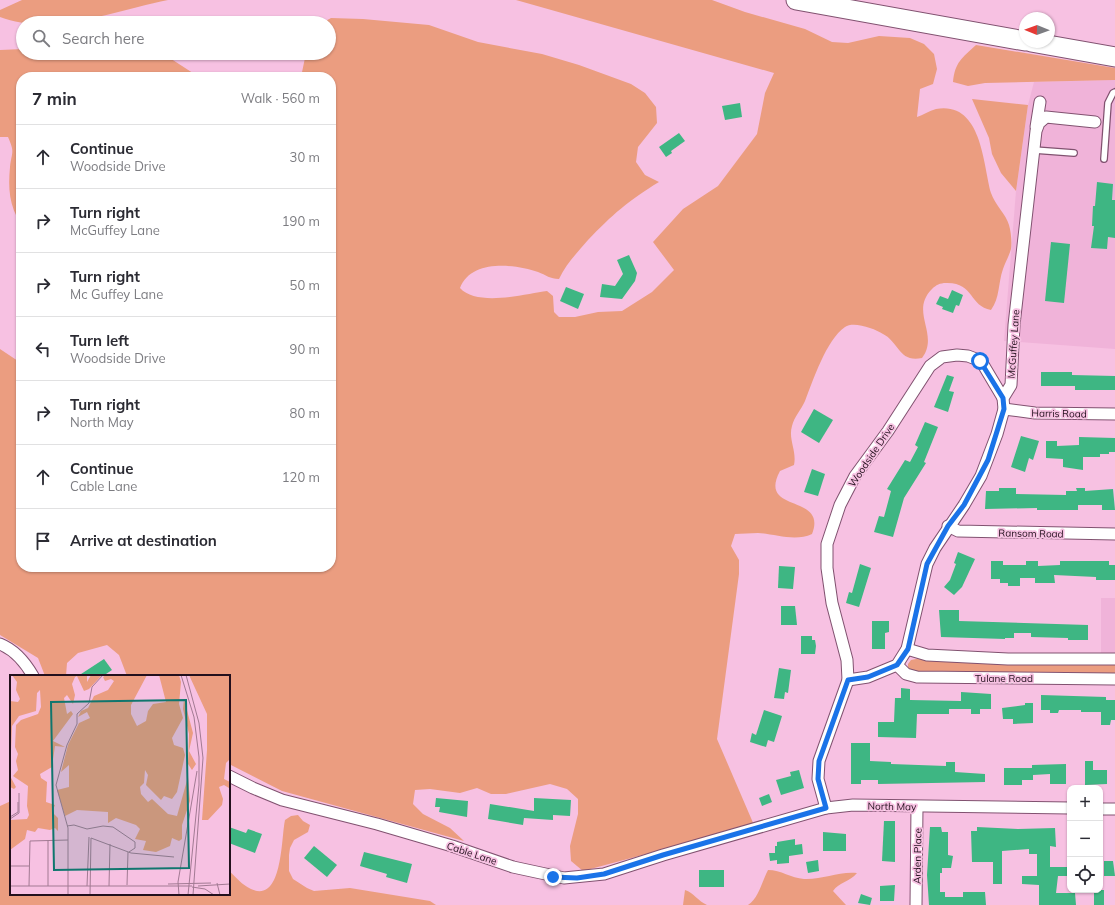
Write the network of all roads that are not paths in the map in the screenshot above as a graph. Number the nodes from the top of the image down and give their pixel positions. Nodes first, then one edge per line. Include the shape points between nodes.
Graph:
1 (796, 0) edge
2 (1019, 40) edge
3 (1055, 46) edge
4 (1115, 57) edge
5 (1115, 92) edge
6 (1040, 102) dead end
7 (1095, 122) dead end
8 (1036, 131) junction
9 (1034, 150) junction
10 (1074, 153) dead end
11 (1104, 159) dead end
12 (1003, 398) junction
13 (1004, 409) junction
14 (1115, 414) edge
15 (948, 526) junction
16 (1115, 534) edge
17 (0, 644) edge
18 (908, 649) junction
19 (1115, 659) edge
20 (897, 665) junction
21 (32, 675) edge
22 (1115, 679) edge
23 (848, 680) junction
24 (230, 776) edge
25 (917, 807) junction
26 (826, 808) junction
27 (1067, 808) edge
28 (1103, 808) edge
29 (1115, 809) edge
30 (719, 840) joint
31 (916, 905) edge

1 - 2 highway
3 - 4 highway
5 - 11 lane via 1108,102
6 - 8 street, McGuffey Lane
7 - 8 street via 1046,117 1039,123
8 - 9 street, McGuffey Lane
9 - 10 lane
9 - 12 street, McGuffey Lane via 1014,325 1011,386
12 - 13 street
12 - 23 street, Woodside Drive via 980,361 968,356 942,357 930,366 846,492 830,531 827,562 829,588 847,660
13 - 14 street, Harris Road via 1035,413
13 - 15 street via 981,476
15 - 16 street, Ransom Road via 958,531
15 - 18 street via 927,564
17 - 21 street via 23,660
18 - 19 street, Tulane Road via 927,654 1008,659
18 - 20 street
20 - 22 street, Tulane Road via 906,674 917,677
20 - 23 street via 868,677
23 - 26 street, Woodside Drive via 819,761 818,779
24 - 30 street, Cable Lane via 282,800 377,824 553,877 577,878 604,874
25 - 26 street, North May via 853,805
25 - 27 street, North May
25 - 31 street, Arden Place
26 - 30 street, North May
28 - 29 street

